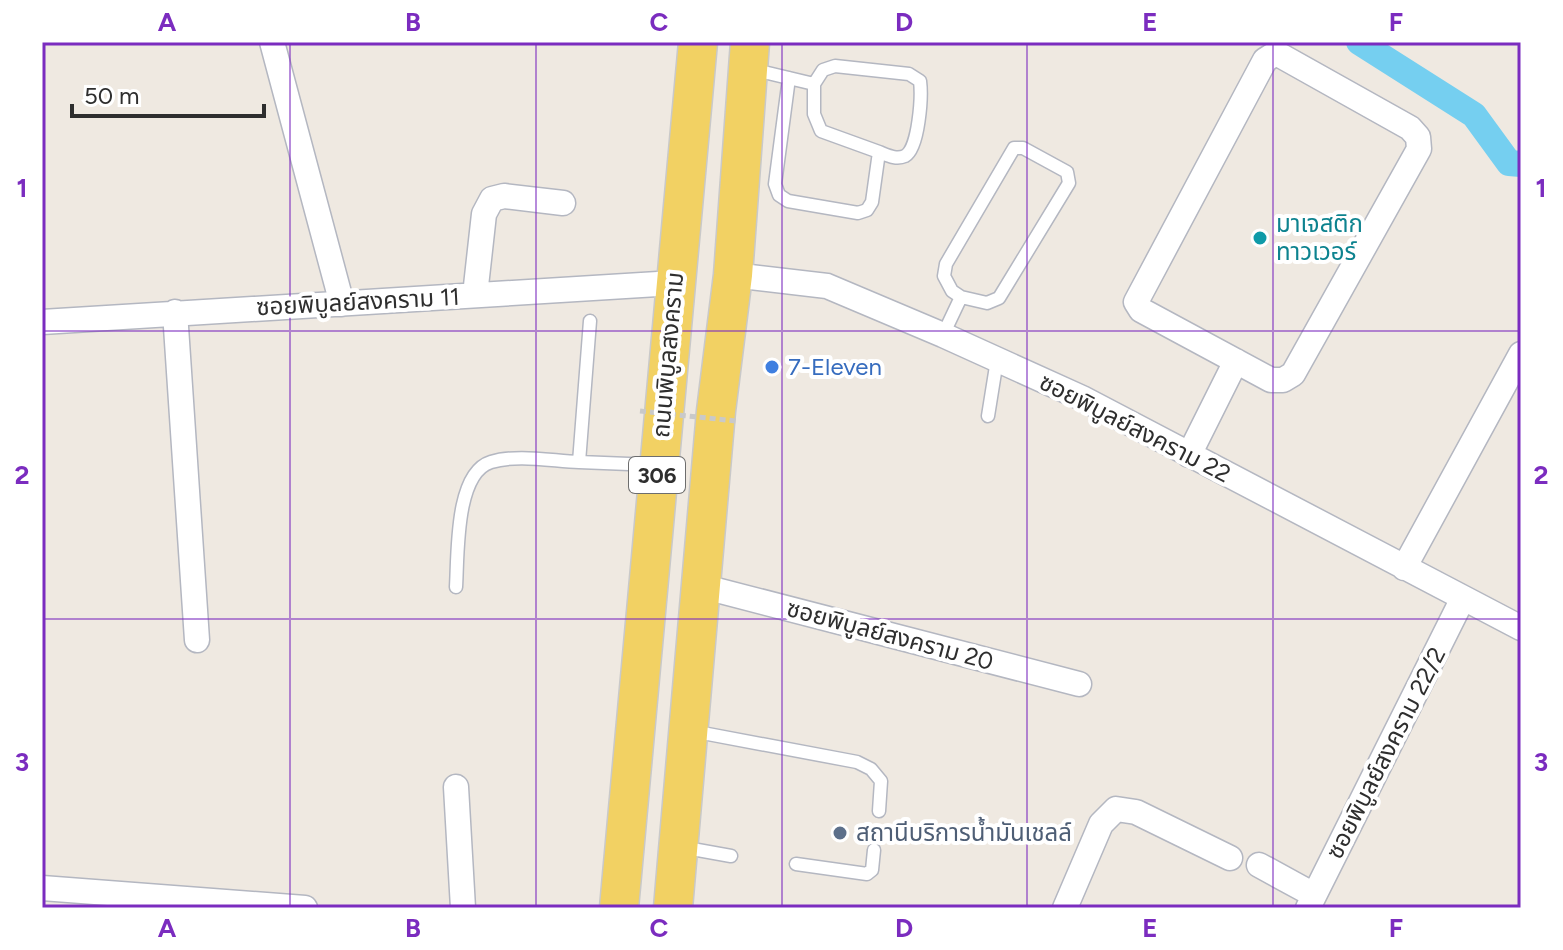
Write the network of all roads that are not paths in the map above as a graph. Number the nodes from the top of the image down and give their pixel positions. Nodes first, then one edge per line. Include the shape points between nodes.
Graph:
1 (272, 42) edge
2 (698, 42) edge
3 (749, 55) edge
4 (789, 78) junction
5 (814, 84) junction
6 (879, 152) junction
7 (563, 203) dead end
8 (733, 275) junction
9 (674, 283) junction
10 (475, 295) junction
11 (961, 297) junction
12 (342, 304) junction
13 (175, 312) junction
14 (590, 321) dead end
15 (42, 322) edge
16 (943, 335) junction
17 (1521, 354) edge
18 (997, 360) junction
19 (1236, 361) junction
20 (988, 416) dead end
21 (1189, 455) junction
22 (579, 462) junction
23 (658, 465) junction
24 (1404, 568) junction
25 (701, 586) junction
26 (456, 587) dead end
27 (1463, 598) junction
28 (1521, 628) edge
29 (197, 640) dead end
30 (1079, 684) dead end
31 (690, 731) junction
32 (456, 787) dead end
33 (879, 811) dead end
34 (678, 846) junction
35 (874, 850) dead end
36 (731, 856) dead end
37 (1230, 858) dead end
38 (796, 864) dead end
39 (1259, 865) dead end
40 (49, 895) edge
41 (1311, 902) edge
42 (305, 908) edge
43 (463, 908) edge
44 (619, 908) edge
45 (673, 908) edge
46 (1065, 908) edge

1 - 12 street
2 - 9 main road, ถนนพิบูลสงคราม / 306
3 - 4 lane
3 - 8 main road, 306
4 - 5 lane
4 - 6 lane via 775,184 779,195 858,213 867,210
5 - 6 lane via 814,114 821,131
5 - 6 lane via 823,70 835,66 909,74 920,81 913,148 896,158
7 - 10 street via 492,199 484,214
8 - 16 street, ซอยพิบูลย์สงคราม 22 via 827,286
8 - 25 main road, 306
9 - 10 street, ซอยพิบูลย์สงคราม 11
9 - 23 main road, ถนนพิบูลสงคราม / 306
10 - 12 street, ซอยพิบูลย์สงคราม 11
11 - 11 lane via 987,303 999,298 1069,183 1067,172 1014,148 946,264 944,276
11 - 16 lane
12 - 13 street, ซอยพิบูลย์สงคราม 11
13 - 15 street, ซอยพิบูลย์สงคราม 11
13 - 29 street
14 - 22 lane
16 - 18 street, ซอยพิบูลย์สงคราม 22
17 - 24 street
18 - 20 lane
18 - 21 street, ซอยพิบูลย์สงคราม 22
19 - 19 street via 1141,310 1136,302 1265,60 1276,53 1410,128 1419,149 1293,374 1271,380
19 - 21 street
21 - 24 street, ซอยพิบูลย์สงคราม 22
22 - 23 lane
22 - 26 lane via 490,462 469,478
23 - 44 main road, ถนนพิบูลสงคราม / 306
24 - 27 street, ซอยพิบูลย์สงคราม 22
25 - 30 street, ซอยพิบูลย์สงคราม 20
25 - 31 main road, 306
27 - 28 street, ซอยพิบูลย์สงคราม 22
27 - 41 street, ซอยพิบูลย์สงคราม 22/2
31 - 33 lane via 857,762 881,781
31 - 34 main road, 306
32 - 43 street
34 - 36 lane
34 - 45 main road, 306
35 - 38 lane via 867,874
37 - 46 street via 1136,812 1116,809 1101,824
39 - 41 street
40 - 42 street

